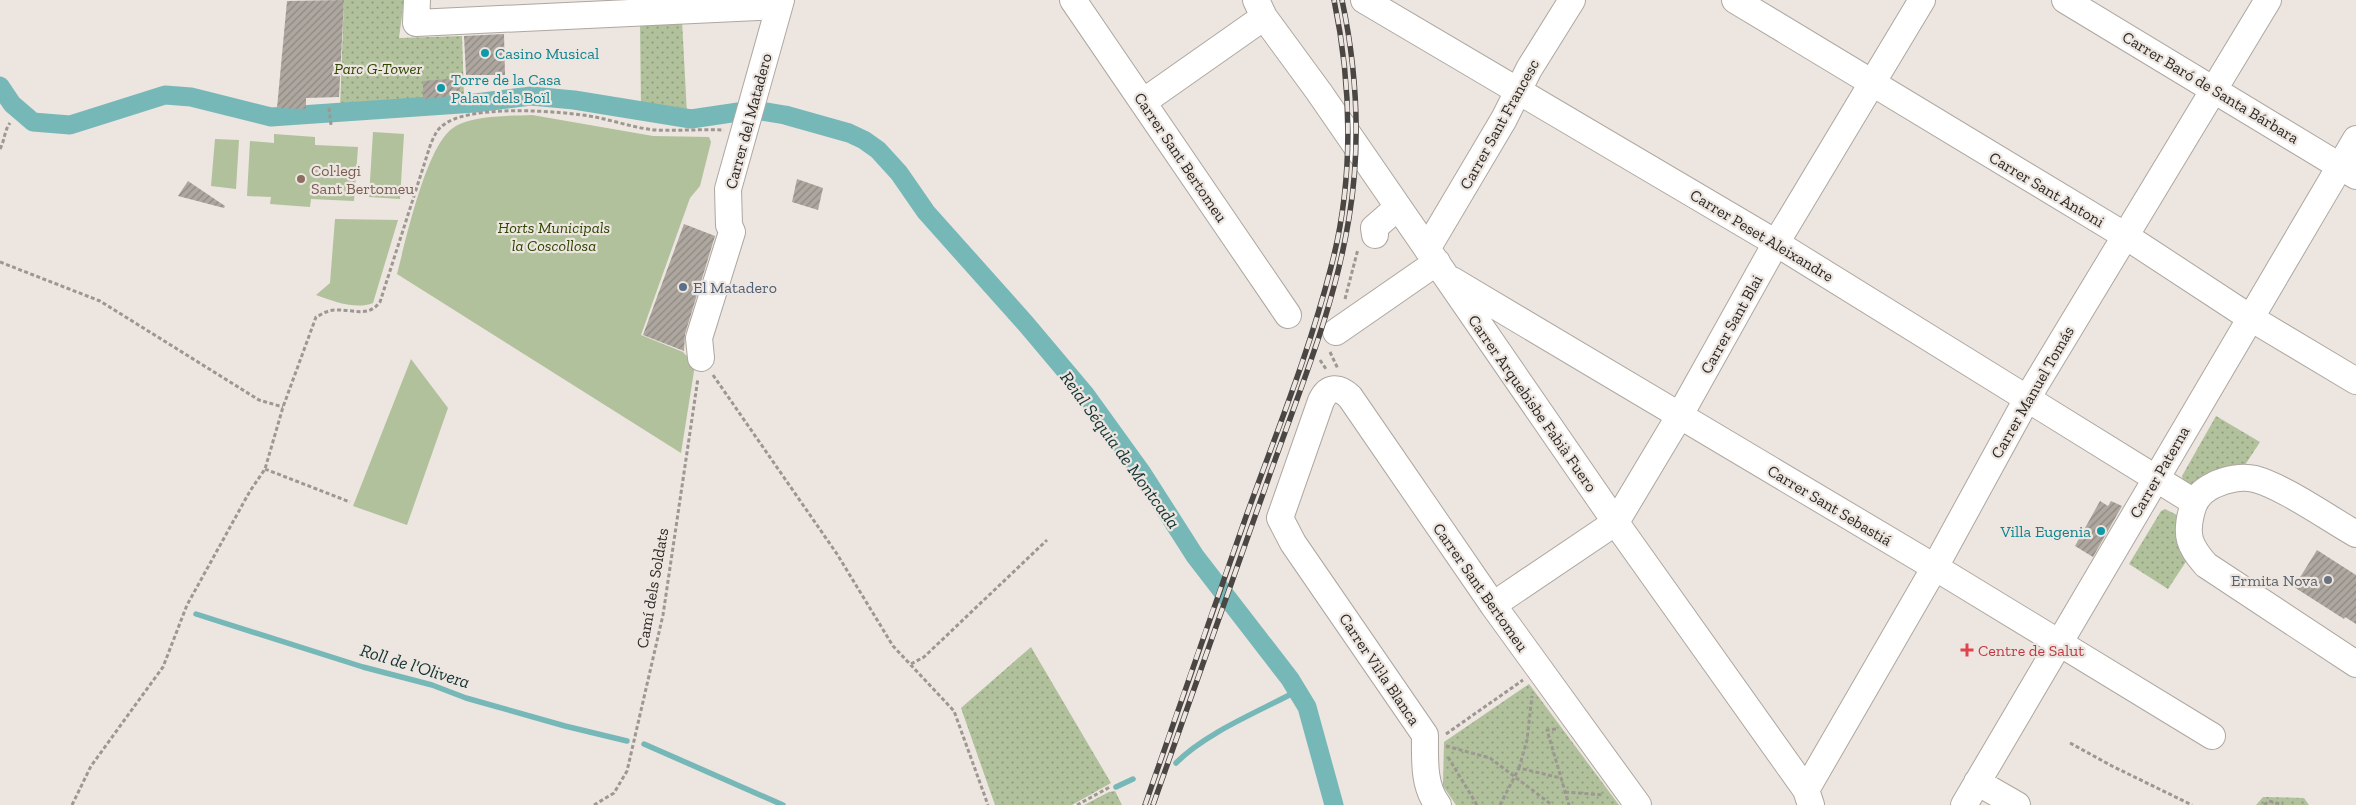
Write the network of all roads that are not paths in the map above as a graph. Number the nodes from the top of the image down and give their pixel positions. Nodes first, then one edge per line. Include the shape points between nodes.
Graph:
1 (1074, 0) edge
2 (1364, 0) edge
3 (1572, 0) edge
4 (1735, 0) edge
5 (1922, 0) edge
6 (2064, 0) edge
7 (2268, 0) edge
8 (780, 3) edge
9 (1260, 9) edge
10 (416, 12) edge
11 (1872, 84) junction
12 (2213, 88) junction
13 (1519, 92) junction
14 (1143, 102) junction
15 (2356, 139) edge
16 (2348, 170) edge
17 (1398, 207) junction
18 (2124, 235) junction
19 (1367, 240) road end
20 (1776, 242) junction
21 (1437, 263) junction
22 (1288, 315) dead end
23 (2249, 317) junction
24 (1336, 332) road end
25 (701, 358) road end
26 (2356, 381) edge
27 (2028, 397) junction
28 (1321, 401) joint
29 (1680, 414) junction
30 (2155, 478) junction
31 (2194, 502) junction
32 (1616, 522) junction
33 (2356, 534) edge
34 (1935, 567) junction
35 (1494, 605) junction
36 (2060, 643) junction
37 (2356, 664) edge
38 (2212, 736) dead end
39 (1977, 782) junction
40 (1808, 798) edge
41 (1438, 805) edge
42 (1638, 805) edge
43 (1964, 805) edge
44 (2017, 805) edge

1 - 14 street, Carrer Sant Bertomeu
2 - 13 street, Carrer Peset Aleixandre
3 - 13 street, Carrer Sant Francesc via 1529,69
4 - 11 street, Carrer Sant Antoni
5 - 11 street, Carrer Sant Blai
6 - 12 street, Carrer Baró de Santa Bárbara
7 - 12 street, Carrer Manuel Tomás
8 - 10 street
8 - 25 street, Carrer del Matadero via 728,189 732,232 699,338
9 - 14 street
9 - 17 street, Carrer Arquebisbe Fabià Fuero
11 - 18 street, Carrer Sant Antoni
11 - 20 street, Carrer Sant Blai
12 - 16 street, Carrer Baró de Santa Bárbara
12 - 18 street, Carrer Manuel Tomás
13 - 20 street, Carrer Peset Aleixandre
13 - 21 street, Carrer Sant Francesc
14 - 22 street, Carrer Sant Bertomeu
15 - 16 street, Carrer Paterna
16 - 23 street, Carrer Paterna
17 - 19 street via 1378,223
17 - 21 street, Carrer Arquebisbe Fabià Fuero
18 - 23 street, Carrer Sant Antoni
18 - 27 street, Carrer Manuel Tomás
20 - 27 street, Carrer Peset Aleixandre
20 - 29 street, Carrer Sant Blai
21 - 24 street
21 - 29 street, Carrer Sant Sebastiá
21 - 32 street, Carrer Arquebisbe Fabià Fuero
23 - 26 street, Carrer Sant Antoni
23 - 30 street, Carrer Paterna
27 - 30 street, Carrer Peset Aleixandre
27 - 34 street, Carrer Manuel Tomás
28 - 35 street, Carrer Sant Bertomeu via 1336,388 1350,396
28 - 41 street, Carrer Vil·la Blanca via 1280,518 1293,543 1425,735 1430,795
29 - 32 street, Carrer Sant Blai
29 - 34 street, Carrer Sant Sebastiá
30 - 31 street, Carrer Peset Aleixandre
30 - 36 street, Carrer Paterna
31 - 33 street via 2206,488 2222,481 2253,478 2270,484
31 - 37 street via 2188,525 2190,542 2206,565
32 - 35 street, Carrer Sant Blai
32 - 40 street, Carrer Arquebisbe Fabià Fuero
34 - 36 street, Carrer Sant Sebastiá
34 - 40 street, Carrer Manuel Tomás
35 - 42 street, Carrer Sant Bertomeu
36 - 38 street, Carrer Sant Sebastiá
36 - 39 street, Carrer Paterna
39 - 43 street, Carrer Paterna
39 - 44 street

